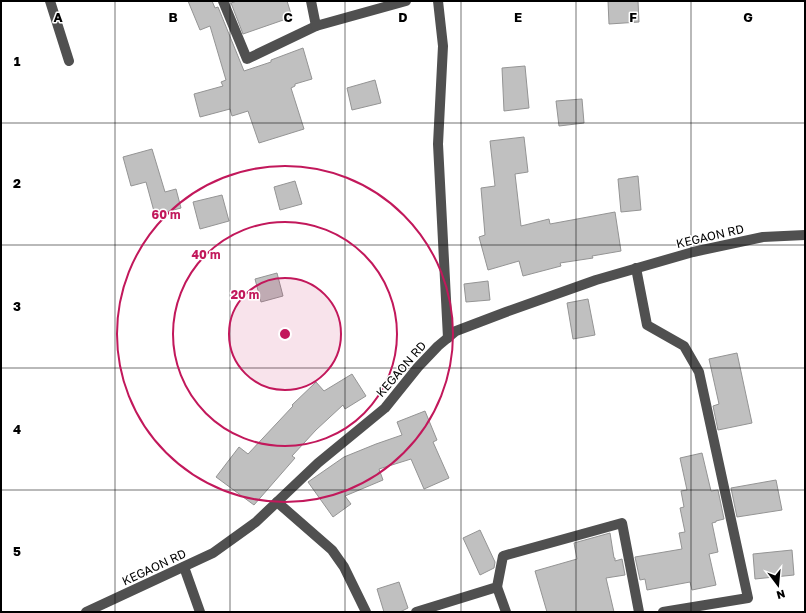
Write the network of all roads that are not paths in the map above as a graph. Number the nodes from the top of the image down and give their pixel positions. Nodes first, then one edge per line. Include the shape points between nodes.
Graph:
1 (50, 1) edge
2 (223, 1) edge
3 (311, 1) edge
4 (406, 1) edge
5 (438, 1) edge
6 (316, 26) junction
7 (69, 61) dead end
8 (805, 235) edge
9 (636, 268) junction
10 (448, 338) junction
11 (277, 502) junction
12 (184, 567) junction
13 (497, 587) junction
14 (86, 612) edge
15 (200, 612) edge
16 (366, 612) edge
17 (416, 612) edge
18 (506, 612) edge
19 (639, 612) edge
20 (663, 612) edge

1 - 7 street
2 - 6 street via 247,59
3 - 6 street
4 - 6 street
5 - 10 street via 444,46 438,144
8 - 9 street, KEGAON RD via 763,237 693,252
9 - 10 street, KEGAON RD via 506,312 456,331
9 - 20 street via 647,325 684,346 699,372 748,598
10 - 11 street, KEGAON RD via 418,367 384,408 318,463
11 - 12 street, KEGAON RD via 256,522 213,553
11 - 16 street via 332,550 344,567
12 - 14 street, KEGAON RD
12 - 15 street
13 - 17 street
13 - 18 street
13 - 19 street via 503,556 622,523

